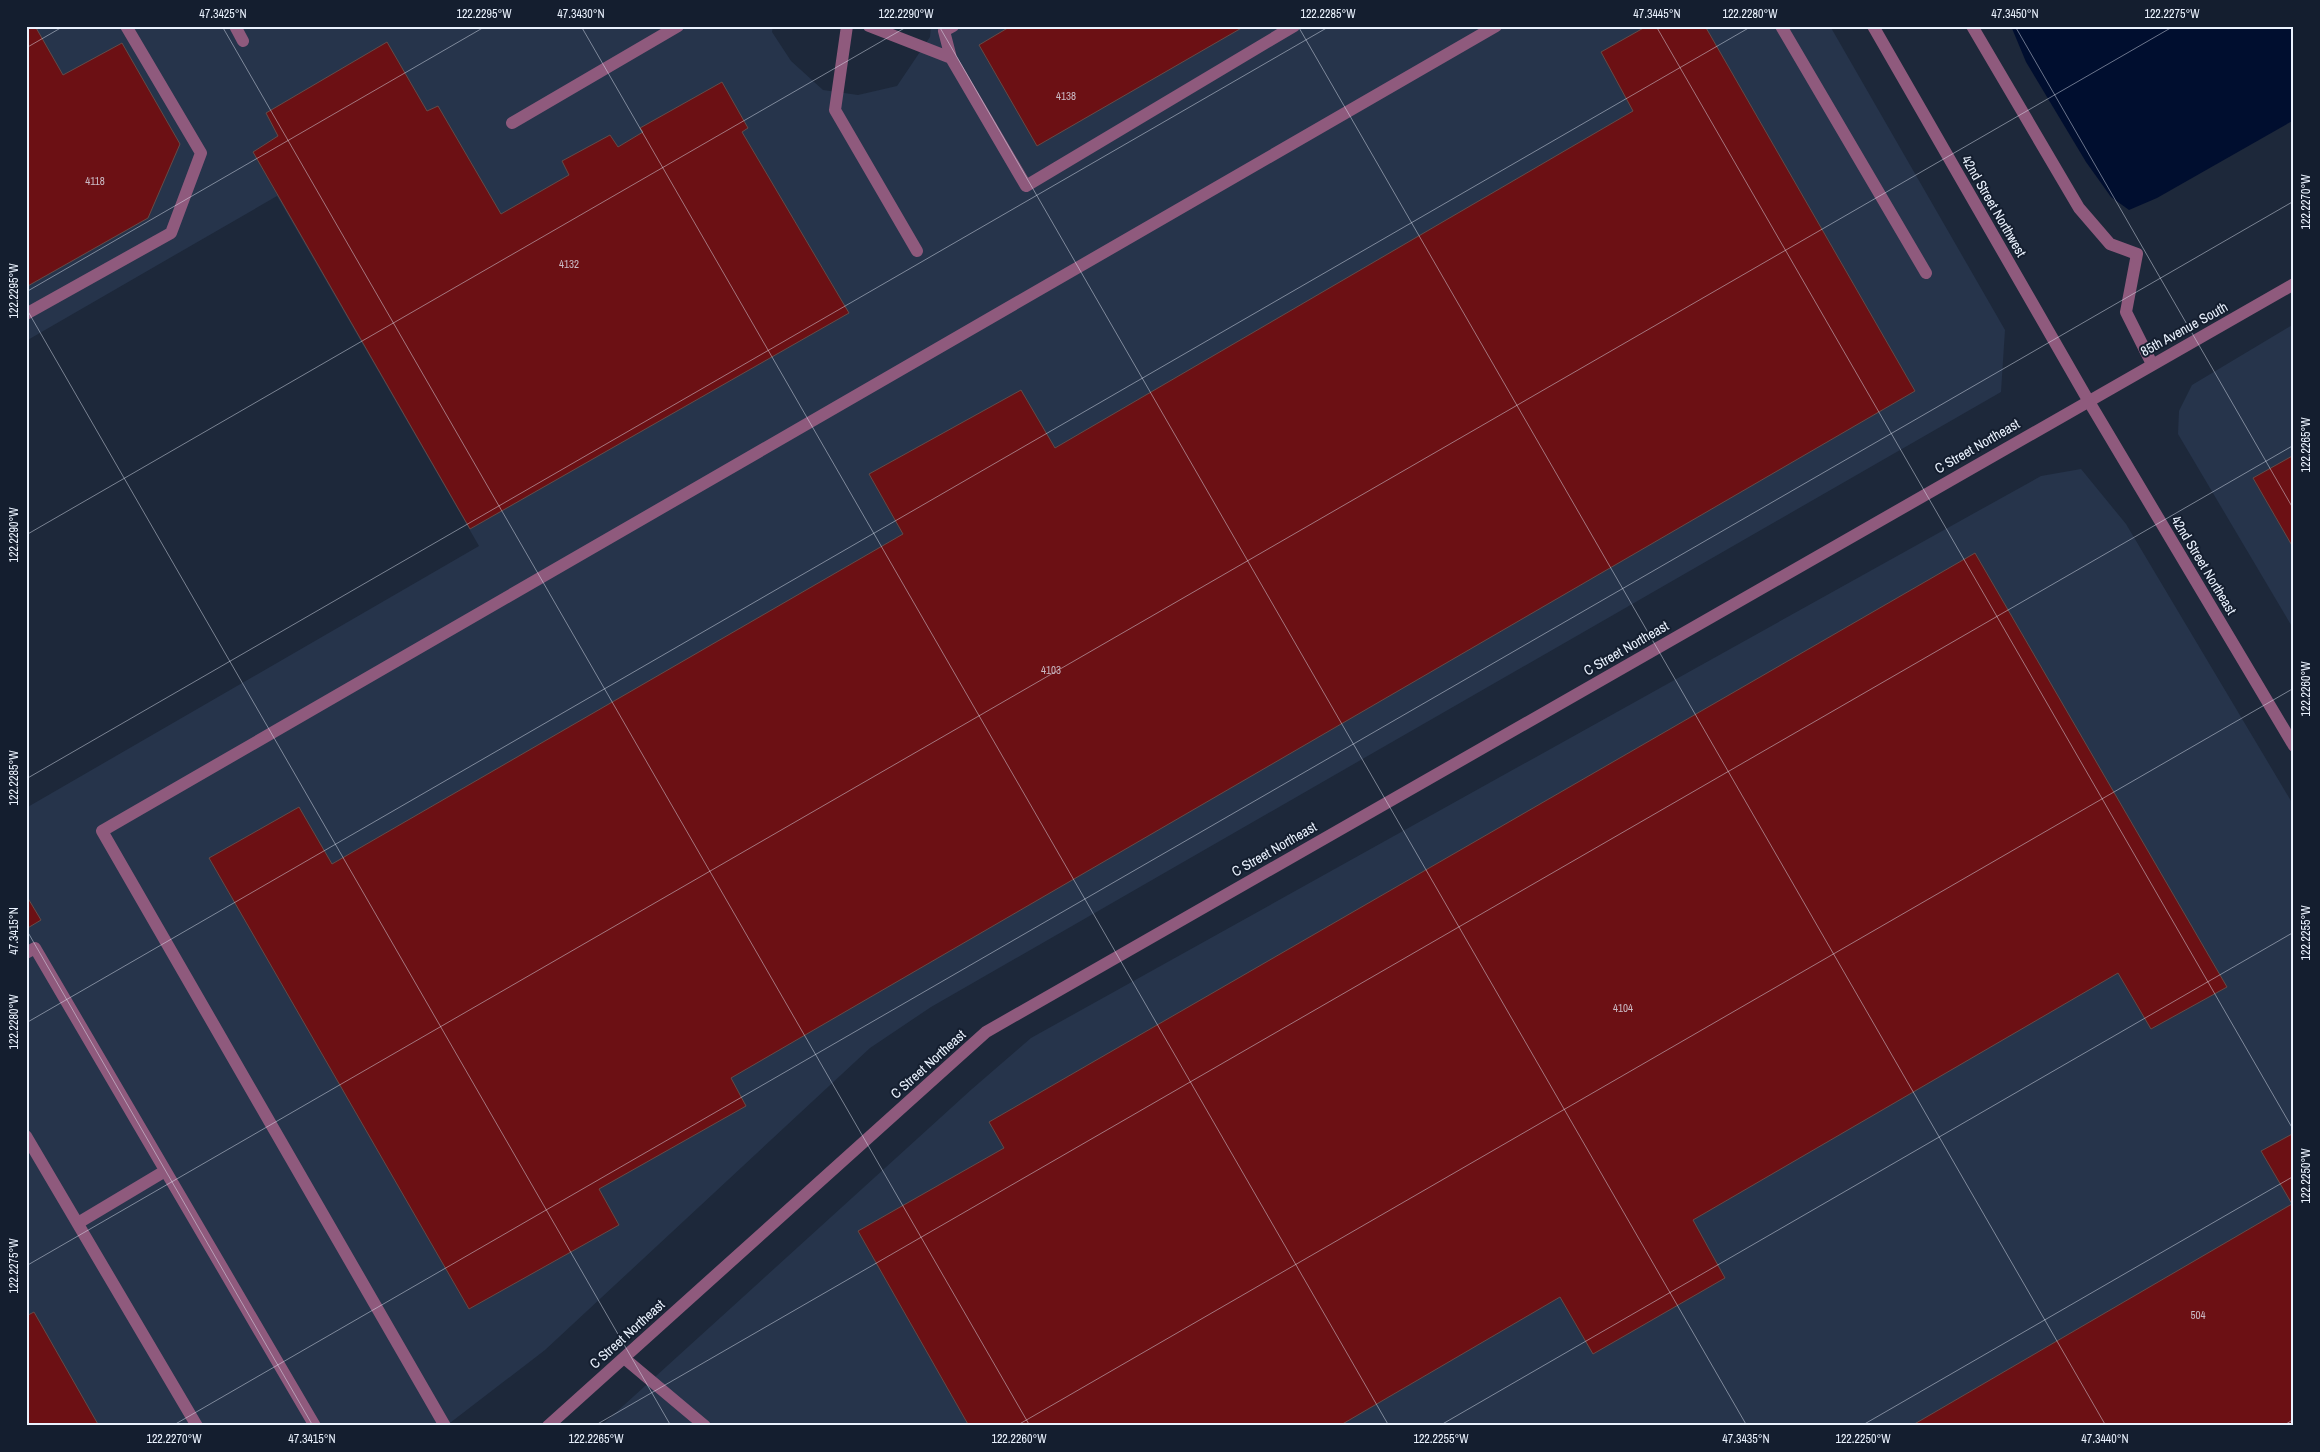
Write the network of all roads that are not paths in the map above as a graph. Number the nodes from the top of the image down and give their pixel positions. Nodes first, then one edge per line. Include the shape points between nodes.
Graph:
1 (126, 26) edge
2 (235, 26) edge
3 (678, 26) edge
4 (847, 26) edge
5 (869, 26) edge
6 (953, 26) edge
7 (1294, 26) edge
8 (1496, 26) edge
9 (1781, 26) edge
10 (1873, 26) edge
11 (1972, 26) edge
12 (243, 41) dead end
13 (951, 58) junction
14 (512, 123) dead end
15 (917, 251) dead end
16 (1926, 273) dead end
17 (2294, 284) edge
18 (26, 314) edge
19 (2152, 364) junction
20 (2088, 400) junction
21 (2294, 746) edge
22 (26, 953) edge
23 (26, 1136) edge
24 (165, 1171) junction
25 (78, 1223) junction
26 (624, 1358) junction
27 (197, 1426) edge
28 (315, 1426) edge
29 (445, 1426) edge
30 (548, 1426) edge
31 (705, 1426) edge

1 - 18 street via 202,153 172,233
2 - 12 street
3 - 14 street
4 - 15 street via 835,110
5 - 13 street
6 - 13 street via 944,31
7 - 13 street via 1026,186
8 - 29 street via 102,831
9 - 16 street
10 - 20 street, 42nd Street Northwest
11 - 19 street via 2079,208 2110,244 2137,254 2126,312
17 - 19 street, 85th Avenue South
19 - 20 street, 85th Avenue South
20 - 21 street, 42nd Street Northeast
20 - 26 street, C Street Northeast via 986,1032
22 - 24 street via 35,948
23 - 25 street
24 - 25 street
24 - 28 street
25 - 27 street
26 - 30 street, C Street Northeast
26 - 31 street

